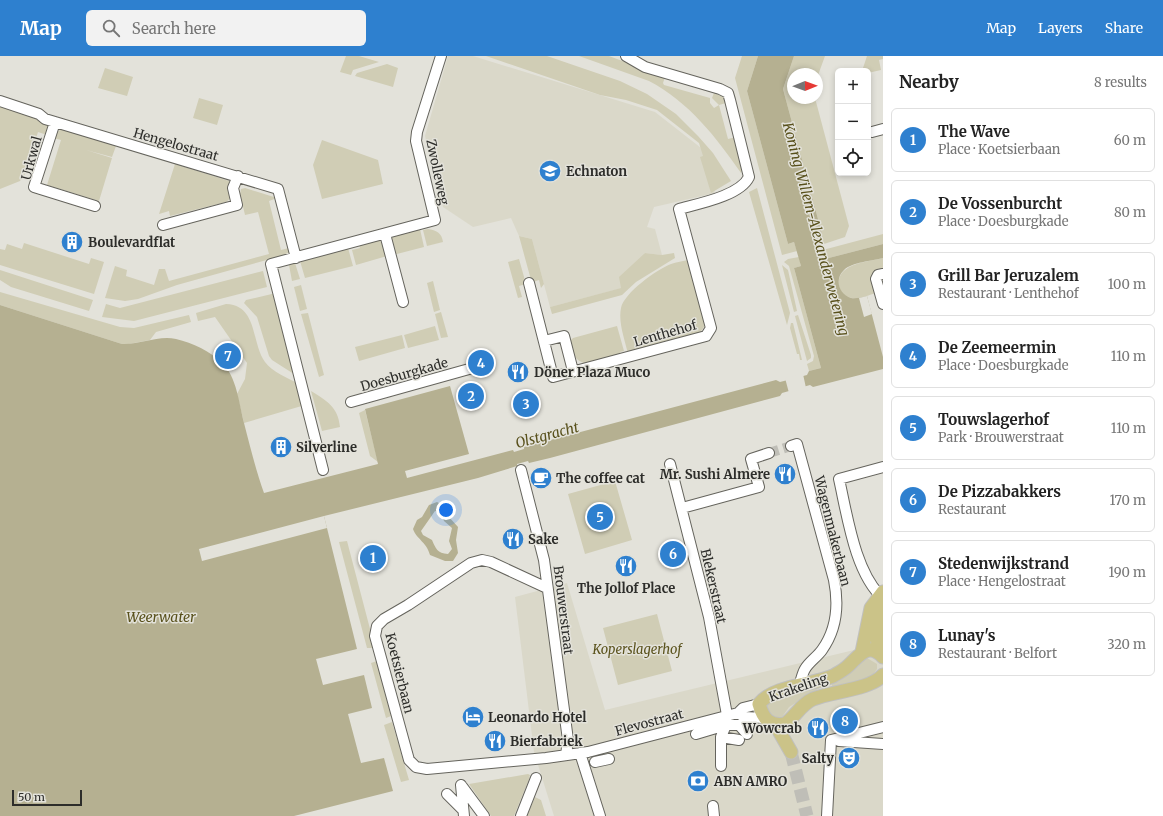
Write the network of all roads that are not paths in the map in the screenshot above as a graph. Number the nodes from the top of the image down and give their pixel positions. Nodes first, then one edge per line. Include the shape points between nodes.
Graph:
1 (441, 56) edge
2 (626, 56) edge
3 (0, 101) edge
4 (55, 122) junction
5 (883, 129) edge
6 (872, 132) dead end
7 (238, 176) junction
8 (95, 206) dead end
9 (163, 225) dead end
10 (385, 234) junction
11 (296, 258) junction
12 (883, 274) edge
13 (529, 283) dead end
14 (403, 302) dead end
15 (883, 304) edge
16 (544, 341) junction
17 (487, 364) dead end
18 (573, 371) junction
19 (351, 402) dead end
20 (794, 445) dead end
21 (769, 453) tunnel mouth
22 (670, 464) dead end
23 (883, 467) edge
24 (323, 470) dead end
25 (521, 470) dead end
26 (682, 508) junction
27 (547, 588) junction
28 (882, 598) edge
29 (862, 652) junction
30 (881, 655) edge
31 (883, 676) edge
32 (799, 686) junction
33 (759, 704) junction
34 (738, 713) junction
35 (727, 715) junction
36 (769, 721) junction
37 (789, 721) junction
38 (726, 725) junction
39 (883, 727) edge
40 (696, 734) dead end
41 (721, 737) junction
42 (831, 740) junction
43 (883, 744) edge
44 (580, 753) junction
45 (566, 755) junction
46 (609, 759) dead end
47 (595, 762) dead end
48 (721, 766) dead end
49 (536, 778) dead end
50 (447, 794) dead end
51 (463, 813) edge
52 (484, 816) edge
53 (521, 816) edge
54 (600, 816) edge
55 (827, 816) edge

1 - 10 street, Zwolleweg via 416,141 436,220
2 - 18 street, Lenthehof via 645,67 728,93 749,178 745,184 722,196 679,209 711,328 706,336
3 - 4 street, Hengelostraat
4 - 7 street, Hengelostraat
4 - 8 street, Urkwal via 34,187
5 - 6 street
7 - 9 street via 233,188 237,205
7 - 11 street, Hengelostraat via 278,189
10 - 11 street, Zwolleweg
10 - 14 street
11 - 24 street, Zwolleweg via 271,264
12 - 15 street via 876,278
13 - 16 street, Lenthehof
16 - 18 street via 564,336
16 - 18 street, Lenthehof via 553,377
17 - 19 street, Doesburgkade
20 - 32 street, Wagenmakerbaan via 837,600 835,623 823,649 806,668
21 - 26 street via 751,459 758,487
22 - 26 street, Blekerstraat
23 - 28 street via 839,479 866,578
25 - 27 street, Brouwerstraat via 544,560
26 - 35 street, Blekerstraat via 709,617
27 - 45 street, Brouwerstraat via 568,740
27 - 45 street, Koetsierbaan via 491,562 482,560 471,563 384,619 377,626 375,636 409,760 416,768
28 - 29 main road via 875,601 869,614
28 - 30 main road via 877,624 877,645
29 - 30 main road via 869,650
29 - 32 main road, Krakeling via 839,673
31 - 37 main road, Krakeling via 873,682 812,699 800,707
32 - 33 main road, Krakeling via 767,696
33 - 34 street, Flevostraat via 743,708
33 - 36 main road, Krakeling
34 - 35 street, Flevostraat
34 - 36 street, Flevostraat via 744,717
35 - 44 street, Flevostraat
36 - 37 main road via 785,724
36 - 37 main road, Krakeling via 791,752
38 - 40 street, Flevostraat
38 - 41 street
38 - 41 street via 740,725 743,737
39 - 42 street
41 - 48 street
42 - 43 street
42 - 55 street
44 - 45 street, Flevostraat
44 - 54 street
46 - 47 street
49 - 53 street
50 - 51 street
51 - 52 street via 460,785

